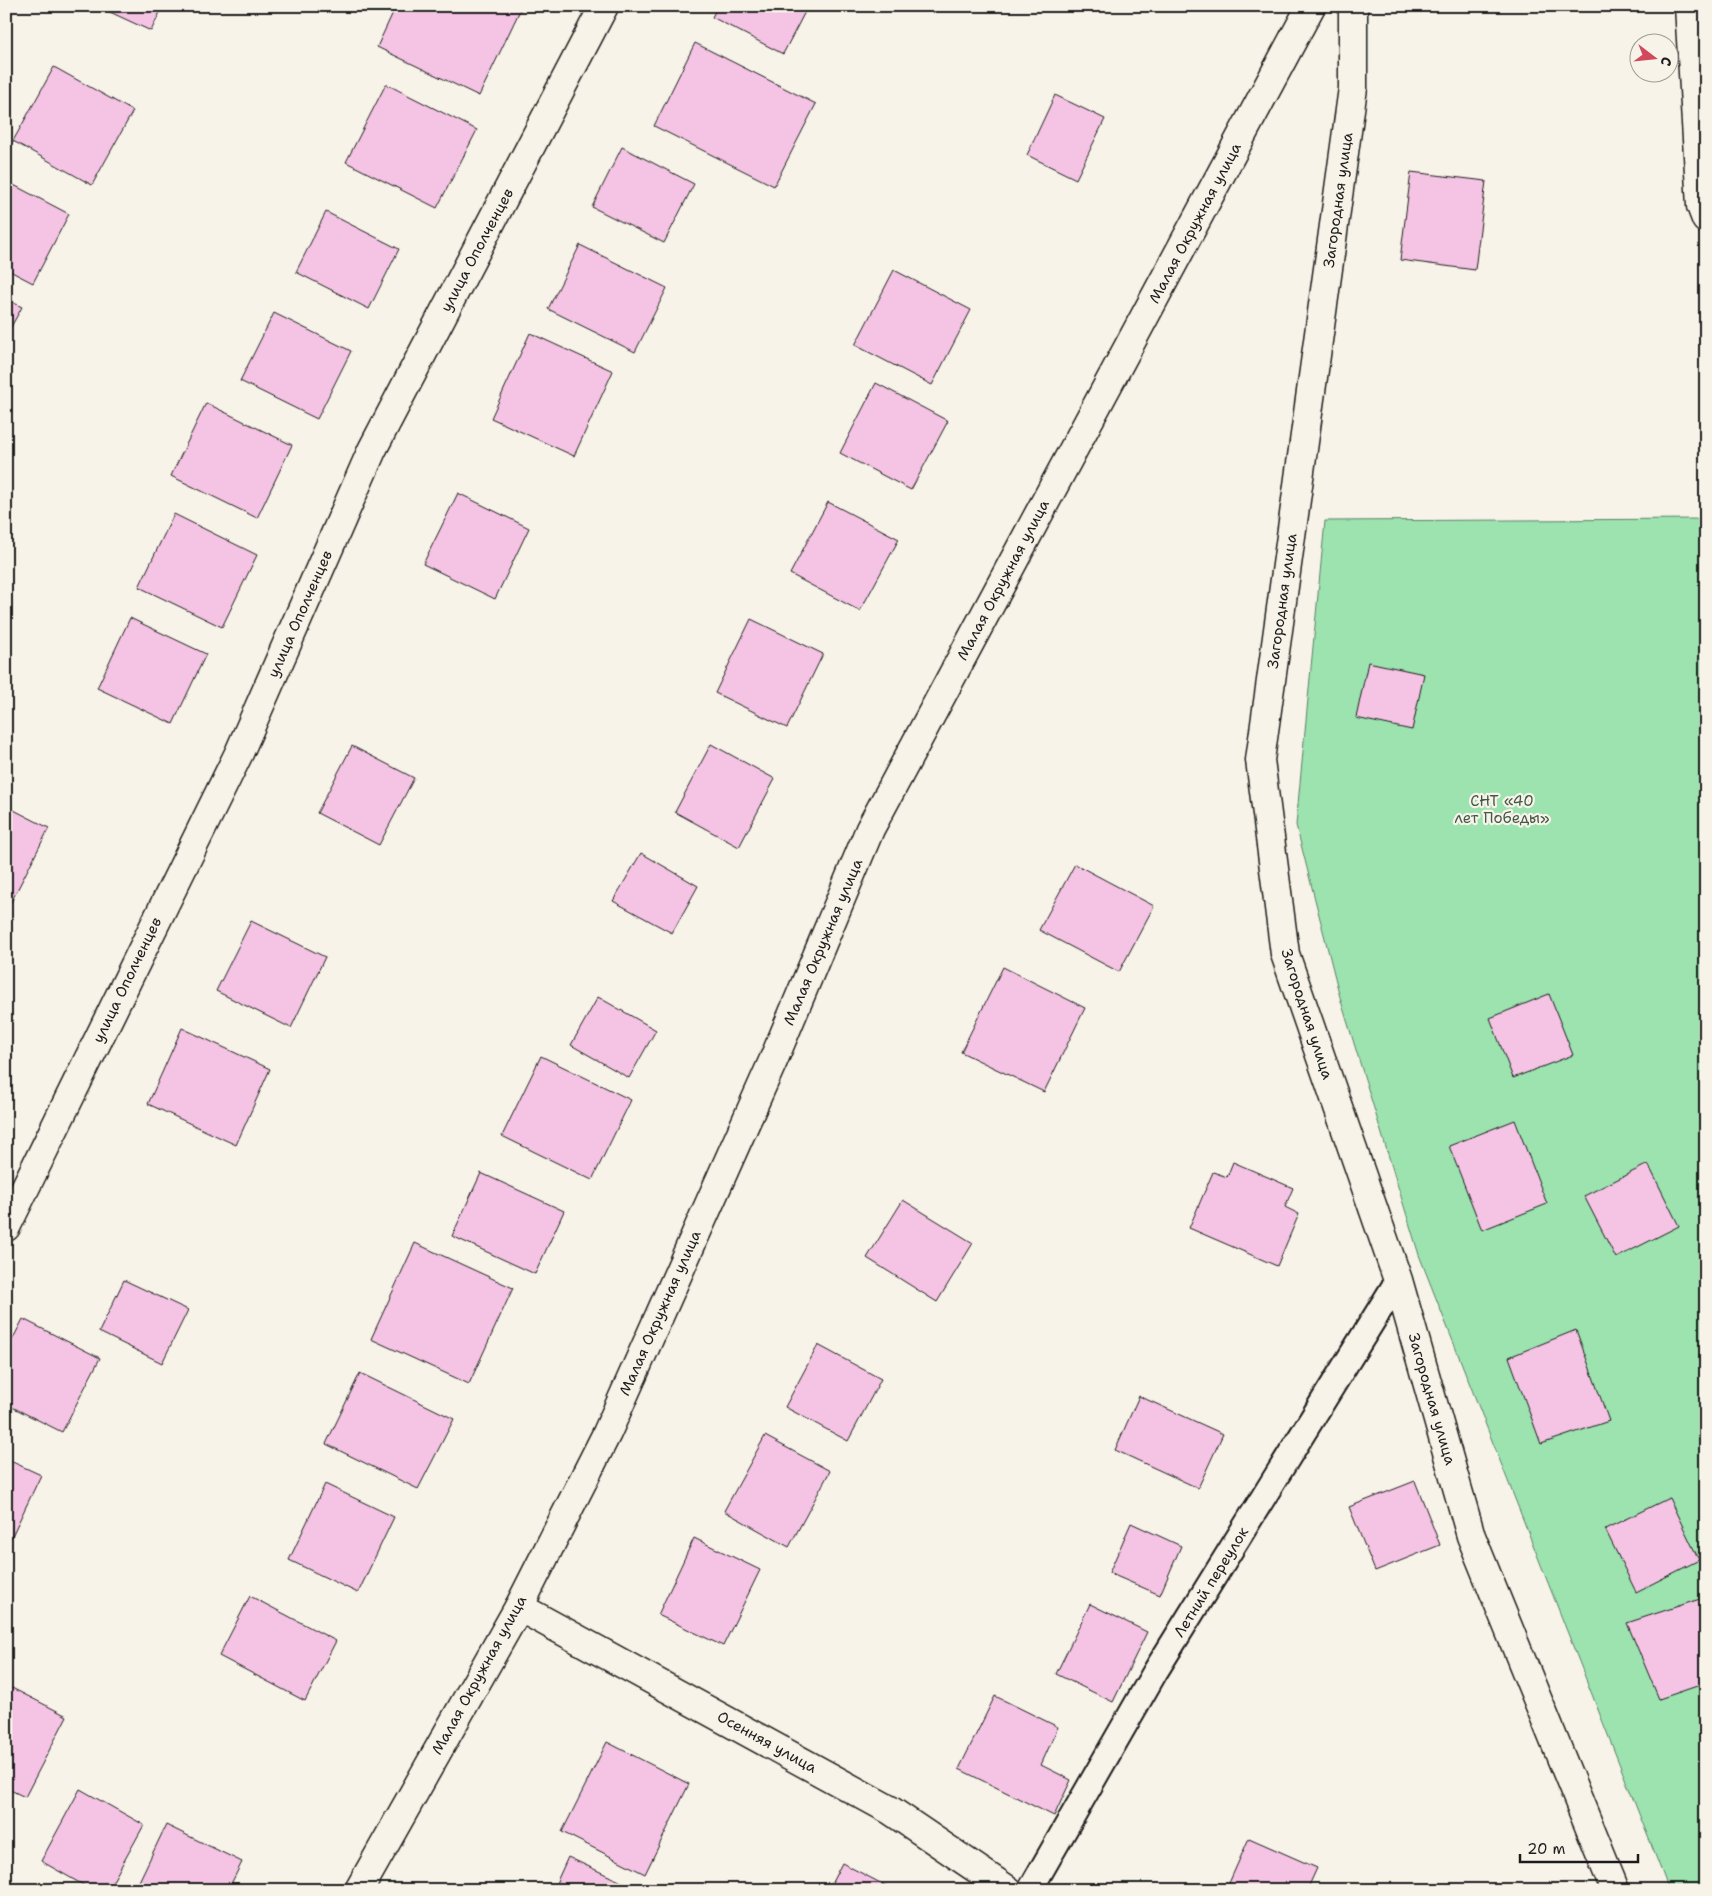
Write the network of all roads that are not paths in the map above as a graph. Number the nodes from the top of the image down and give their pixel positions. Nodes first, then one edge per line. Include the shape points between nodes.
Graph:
1 (604, 6) edge
2 (1310, 6) edge
3 (1352, 6) edge
4 (1690, 6) edge
5 (1706, 219) edge
6 (6, 1227) edge
7 (1398, 1280) junction
8 (519, 1607) junction
9 (358, 1890) edge
10 (1008, 1890) edge
11 (1030, 1890) edge
12 (1615, 1890) edge

1 - 6 street, улица Ополченцев via 372,450 239,753
2 - 8 street, Малая Окружная улица via 870,829 773,1061 607,1433
3 - 7 street, Загородная улица via 1353,88 1260,760 1285,954
4 - 5 street via 1701,206
7 - 11 lane, Летний переулок via 1155,1672
7 - 12 street, Загородная улица via 1471,1536
8 - 9 street, Малая Окружная улица
8 - 10 street, Осенняя улица via 890,1810

